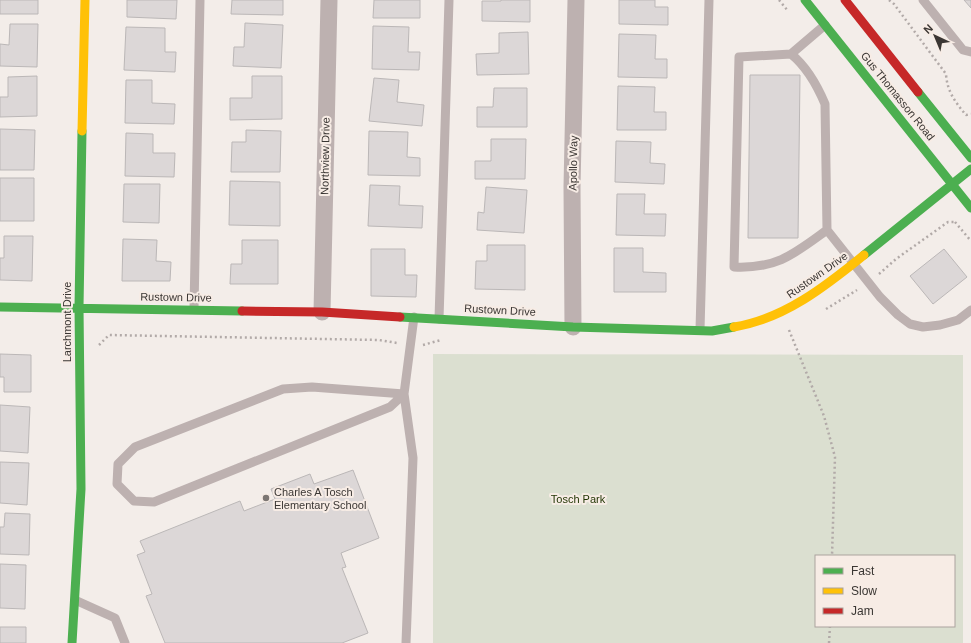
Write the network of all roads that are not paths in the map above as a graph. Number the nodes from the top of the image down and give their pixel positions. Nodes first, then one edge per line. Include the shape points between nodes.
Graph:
1 (85, 0) edge
2 (200, 0) edge
3 (329, 0) edge
4 (449, 0) edge
5 (576, 0) edge
6 (709, 0) edge
7 (805, 0) edge
8 (845, 0) edge
9 (923, 0) edge
10 (825, 25) junction
11 (971, 52) edge
12 (791, 54) junction
13 (971, 158) edge
14 (971, 169) edge
15 (952, 184) junction
16 (971, 208) edge
17 (827, 230) junction
18 (853, 264) junction
19 (0, 307) edge
20 (79, 307) junction
21 (194, 309) junction
22 (971, 310) edge
23 (322, 312) junction
24 (414, 317) junction
25 (439, 319) junction
26 (573, 326) junction
27 (700, 330) junction
28 (404, 394) junction
29 (75, 600) junction
30 (72, 643) edge
31 (125, 643) edge
32 (406, 643) edge

1 - 20 street, Larchmont Drive
2 - 21 lane
3 - 23 street, Northview Drive
4 - 25 lane
5 - 26 street, Apollo Way via 572,187
6 - 27 lane
7 - 10 street, Gus Thomasson Road
8 - 13 street, Gus Thomasson Road
9 - 11 lane via 963,50
10 - 12 lane
10 - 15 street, Gus Thomasson Road
12 - 17 lane via 810,75 825,104
12 - 17 lane via 739,58 734,267 772,264 790,257
14 - 15 street, Rustown Drive
15 - 16 street, Gus Thomasson Road
15 - 18 street, Rustown Drive
17 - 18 lane
18 - 22 lane via 898,315 910,324 923,327 940,325 958,320
18 - 27 street, Rustown Drive via 791,308 753,324 712,331
19 - 20 street, Rustown Drive
20 - 21 street, Rustown Drive
20 - 29 street, Larchmont Drive via 81,489
21 - 23 street, Rustown Drive
23 - 24 street, Rustown Drive
24 - 25 street, Rustown Drive
24 - 28 lane
25 - 26 street, Rustown Drive
26 - 27 street, Rustown Drive
28 - 28 lane via 312,387 283,389 135,447 118,464 117,484 134,501 154,502 390,407
28 - 32 lane via 413,458
29 - 30 street, Larchmont Drive
29 - 31 lane via 115,618

